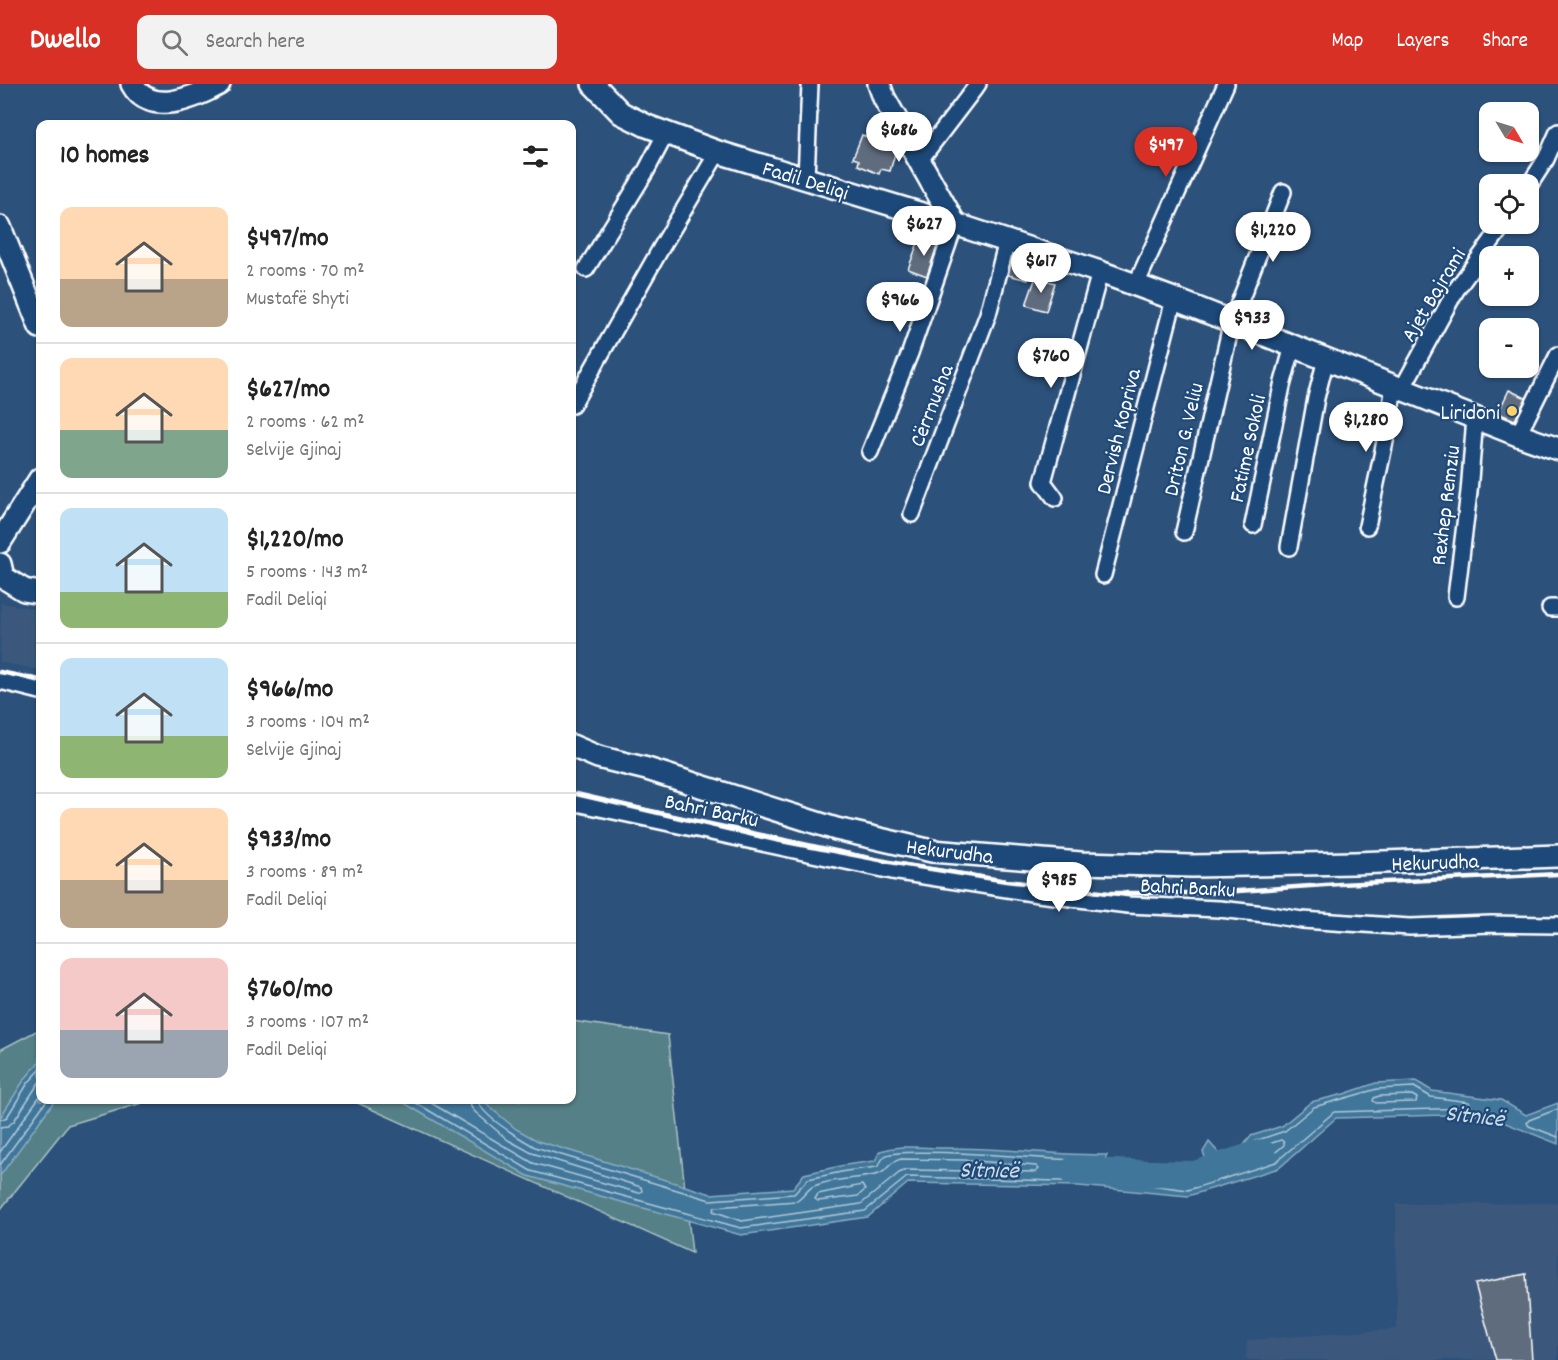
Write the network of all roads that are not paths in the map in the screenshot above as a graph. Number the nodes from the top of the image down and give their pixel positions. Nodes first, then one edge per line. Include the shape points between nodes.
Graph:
1 (132, 84) edge
2 (219, 84) edge
3 (594, 84) edge
4 (810, 84) edge
5 (879, 84) edge
6 (978, 84) edge
7 (1226, 84) edge
8 (1558, 132) edge
9 (666, 133) junction
10 (718, 152) junction
11 (920, 160) junction
12 (1536, 174) edge
13 (806, 178) junction
14 (1283, 192) dead end
15 (955, 224) junction
16 (0, 227) edge
17 (1497, 234) edge
18 (1007, 242) junction
19 (586, 269) dead end
20 (1100, 272) junction
21 (1136, 285) junction
22 (1174, 299) junction
23 (36, 317) edge
24 (1232, 321) junction
25 (1293, 346) junction
26 (1558, 355) edge
27 (1326, 359) junction
28 (1398, 387) junction
29 (576, 398) edge
30 (1476, 418) junction
31 (1518, 435) junction
32 (1558, 449) edge
33 (870, 452) dead end
34 (36, 485) edge
35 (1055, 498) dead end
36 (912, 514) dead end
37 (1253, 525) dead end
38 (1367, 526) dead end
39 (1184, 532) dead end
40 (0, 542) edge
41 (1289, 548) dead end
42 (0, 564) edge
43 (1103, 575) dead end
44 (6, 585) edge
45 (36, 592) edge
46 (1456, 597) dead end
47 (0, 681) edge
48 (36, 690) edge
49 (576, 748) edge
50 (576, 803) edge
51 (1558, 856) edge
52 (1558, 925) edge

1 - 2 street via 151,100 172,102
3 - 9 street, Fadil Deliqi via 621,113
4 - 13 street
5 - 11 street
6 - 11 street
7 - 21 street
8 - 12 street
9 - 10 street, Fadil Deliqi
9 - 19 street
10 - 13 street, Fadil Deliqi
10 - 29 street
11 - 15 street
13 - 15 street, Fadil Deliqi
14 - 24 street
15 - 18 street, Fadil Deliqi
15 - 33 street
16 - 23 street
17 - 28 street, Ajet Bajrami via 1456,290
18 - 20 street, Fadil Deliqi
18 - 36 street, Cërrnusha via 984,324
20 - 21 street, Fadil Deliqi
20 - 35 street via 1044,482
21 - 22 street, Fadil Deliqi
22 - 24 street, Fadil Deliqi
22 - 43 street, Dervish Kopriva
24 - 25 street, Fadil Deliqi
24 - 39 street, Driton G. Veliu
25 - 27 street, Fadil Deliqi
25 - 37 street, Fatime Sokoli
26 - 31 street
27 - 28 street, Fadil Deliqi
27 - 41 street
28 - 30 street, Fadil Deliqi
28 - 38 street, Ajet Bajrami
30 - 31 street, Fadil Deliqi
30 - 46 street, Rexhep Remziu
31 - 32 street, Fadil Deliqi
34 - 40 street
42 - 44 street
44 - 45 street
47 - 48 street
49 - 51 street, Hekurudha via 836,829 932,851 1082,863 1192,866
50 - 52 street, Bahri Barku via 892,871 1038,894 1128,905 1219,909 1302,920 1410,927

